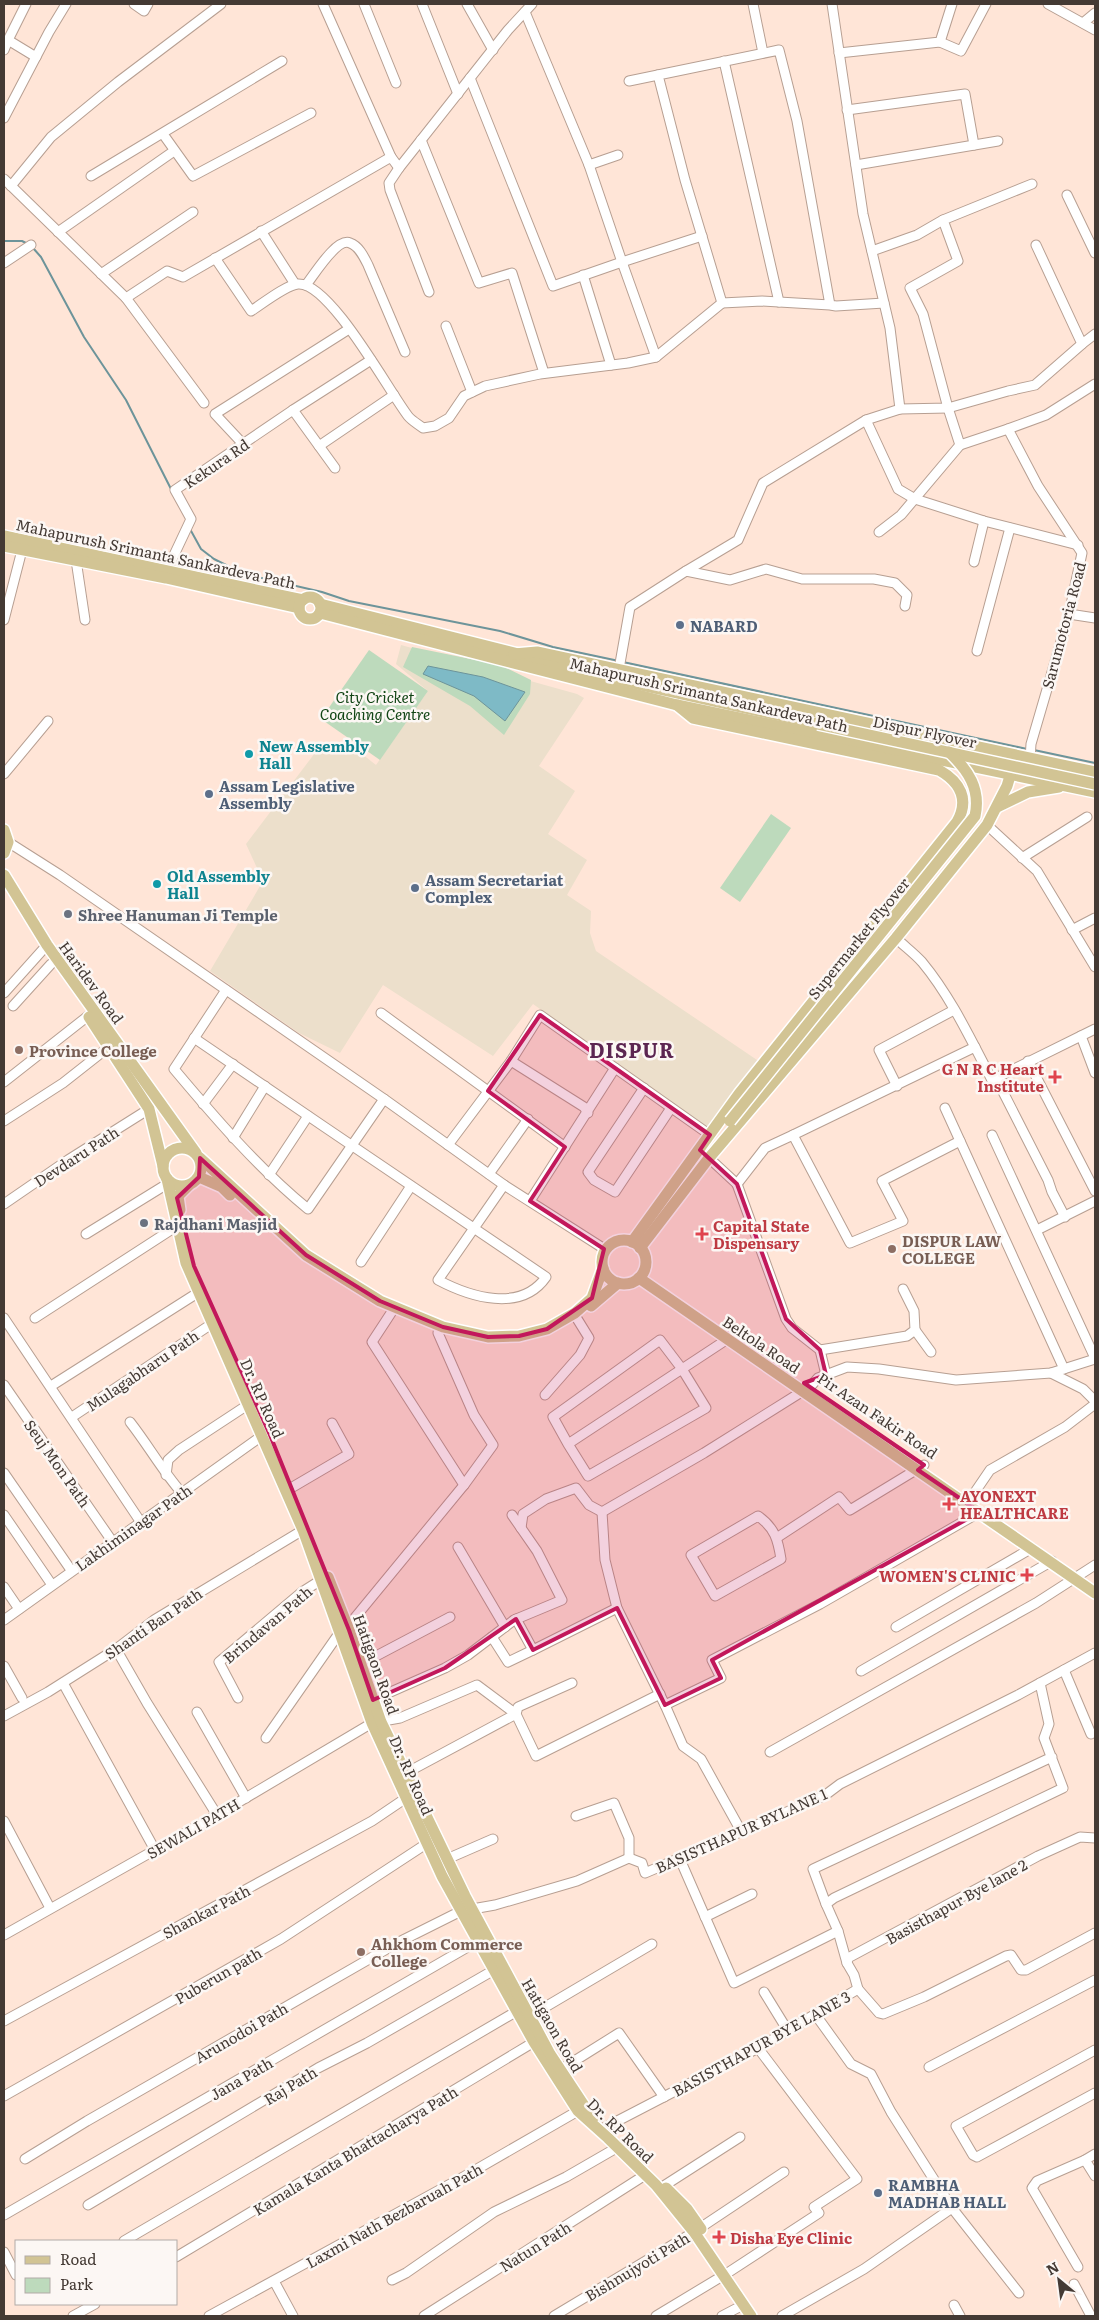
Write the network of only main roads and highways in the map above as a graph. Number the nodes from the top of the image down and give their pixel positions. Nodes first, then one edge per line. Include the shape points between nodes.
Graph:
1 (4, 536) edge
2 (4, 546) edge
3 (301, 604) junction
4 (320, 608) junction
5 (514, 654) junction
6 (677, 705) junction
7 (937, 738) junction
8 (853, 742) junction
9 (949, 752) junction
10 (863, 753) junction
11 (1016, 756) junction
12 (934, 759) junction
13 (1092, 772) edge
14 (1011, 774) junction
15 (1073, 786) junction
16 (1092, 788) edge
17 (997, 807) junction
18 (4, 830) edge
19 (6, 847) edge
20 (4, 874) edge
21 (4, 889) edge
22 (44, 948) junction
23 (725, 1140) junction
24 (198, 1156) junction
25 (162, 1166) junction
26 (199, 1177) junction
27 (167, 1182) junction
28 (189, 1185) junction
29 (636, 1245) junction
30 (603, 1268) junction
31 (641, 1275) junction
32 (618, 1283) junction
33 (439, 1329) junction
34 (807, 1389) junction
35 (266, 1435) junction
36 (921, 1467) junction
37 (1085, 1572) edge
38 (1095, 1583) edge
39 (1095, 1592) edge
40 (344, 1629) junction
41 (369, 1702) junction
42 (377, 1723) junction
43 (467, 1910) junction
44 (582, 2109) junction
45 (604, 2128) junction
46 (662, 2187) junction
47 (726, 2274) junction
48 (751, 2316) edge
49 (759, 2316) edge

1 - 3 main road, Mahapurush Srimanta Sankardeva Path via 167,570
2 - 3 main road, Mahapurush Srimanta Sankardeva Path
3 - 4 main road via 312,597
3 - 4 main road via 302,616 309,619 316,617
4 - 5 main road, Mahapurush Srimanta Sankardeva Path
4 - 6 main road, Mahapurush Srimanta Sankardeva Path
5 - 7 main road, Mahapurush Srimanta Sankardeva Path via 537,652 620,664
5 - 9 main road, Dispur Flyover, bridge
6 - 8 main road, Mahapurush Srimanta Sankardeva Path
6 - 10 main road via 693,718
7 - 11 main road, Mahapurush Srimanta Sankardeva Path
7 - 12 main road via 940,751
8 - 10 main road
8 - 12 main road, Mahapurush Srimanta Sankardeva Path
9 - 16 main road, Dispur Flyover, bridge
9 - 23 main road, Supermarket Flyover, bridge via 963,765 975,785 975,816 730,1121
10 - 29 main road via 940,770 961,790 961,814 738,1094
11 - 13 main road, Mahapurush Srimanta Sankardeva Path via 1030,752
11 - 14 main road
12 - 14 main road, Mahapurush Srimanta Sankardeva Path
13 - 16 main road via 1086,779
14 - 15 main road, Mahapurush Srimanta Sankardeva Path
14 - 17 main road
15 - 16 main road, Mahapurush Srimanta Sankardeva Path
15 - 17 main road via 1033,790
17 - 23 main road via 896,938
18 - 19 main road
20 - 22 main road, Haridev Road
21 - 22 main road, Haridev Road
22 - 24 main road, Haridev Road
22 - 25 main road, Haridev Road via 51,964 110,1046 149,1109
23 - 29 main road
24 - 25 main road via 178,1148 167,1154
24 - 26 main road via 201,1164
24 - 33 main road, Haridev Road via 306,1255 380,1300
25 - 27 main road
26 - 28 main road
26 - 33 main road via 222,1187 304,1262 391,1314
27 - 28 main road via 177,1186
27 - 35 main road, Dr. RP Road via 186,1263
28 - 35 main road, Hatigaon Road via 177,1198 194,1266
29 - 30 main road via 617,1242 606,1250
29 - 31 main road via 645,1260
30 - 32 main road via 608,1278
30 - 33 main road via 592,1298 575,1313 547,1329 519,1336 488,1337
31 - 32 main road via 633,1282
31 - 34 main road, Pir Azan Fakir Road
31 - 34 main road, Beltola Road via 727,1339
32 - 33 main road via 548,1335 521,1342 486,1344
34 - 36 main road, Pir Azan Fakir Road
35 - 40 main road, Dr. RP Road via 321,1580
35 - 40 main road, Hatigaon Road via 291,1488
36 - 37 main road, Pir Azan Fakir Road
36 - 37 main road, Pir Azan Fakir Road via 1052,1561
37 - 38 main road, Pir Azan Fakir Road
37 - 39 main road, Pir Azan Fakir Road
40 - 41 main road, Dr. RP Road
40 - 41 main road, Hatigaon Road via 361,1664
41 - 42 main road, Dr. RP Road
42 - 43 main road, Hatigaon Road via 406,1773 447,1858
42 - 43 main road, Dr. RP Road via 426,1844
43 - 44 main road, Hatigaon Road
43 - 44 main road, Dr. RP Road via 478,1941 534,2042
44 - 45 main road, Dr. RP Road
45 - 46 main road
45 - 46 main road, Dr. RP Road via 618,2147
46 - 47 main road, Dr. RP Road via 697,2230
47 - 48 main road, Dr. RP Road
47 - 49 main road

